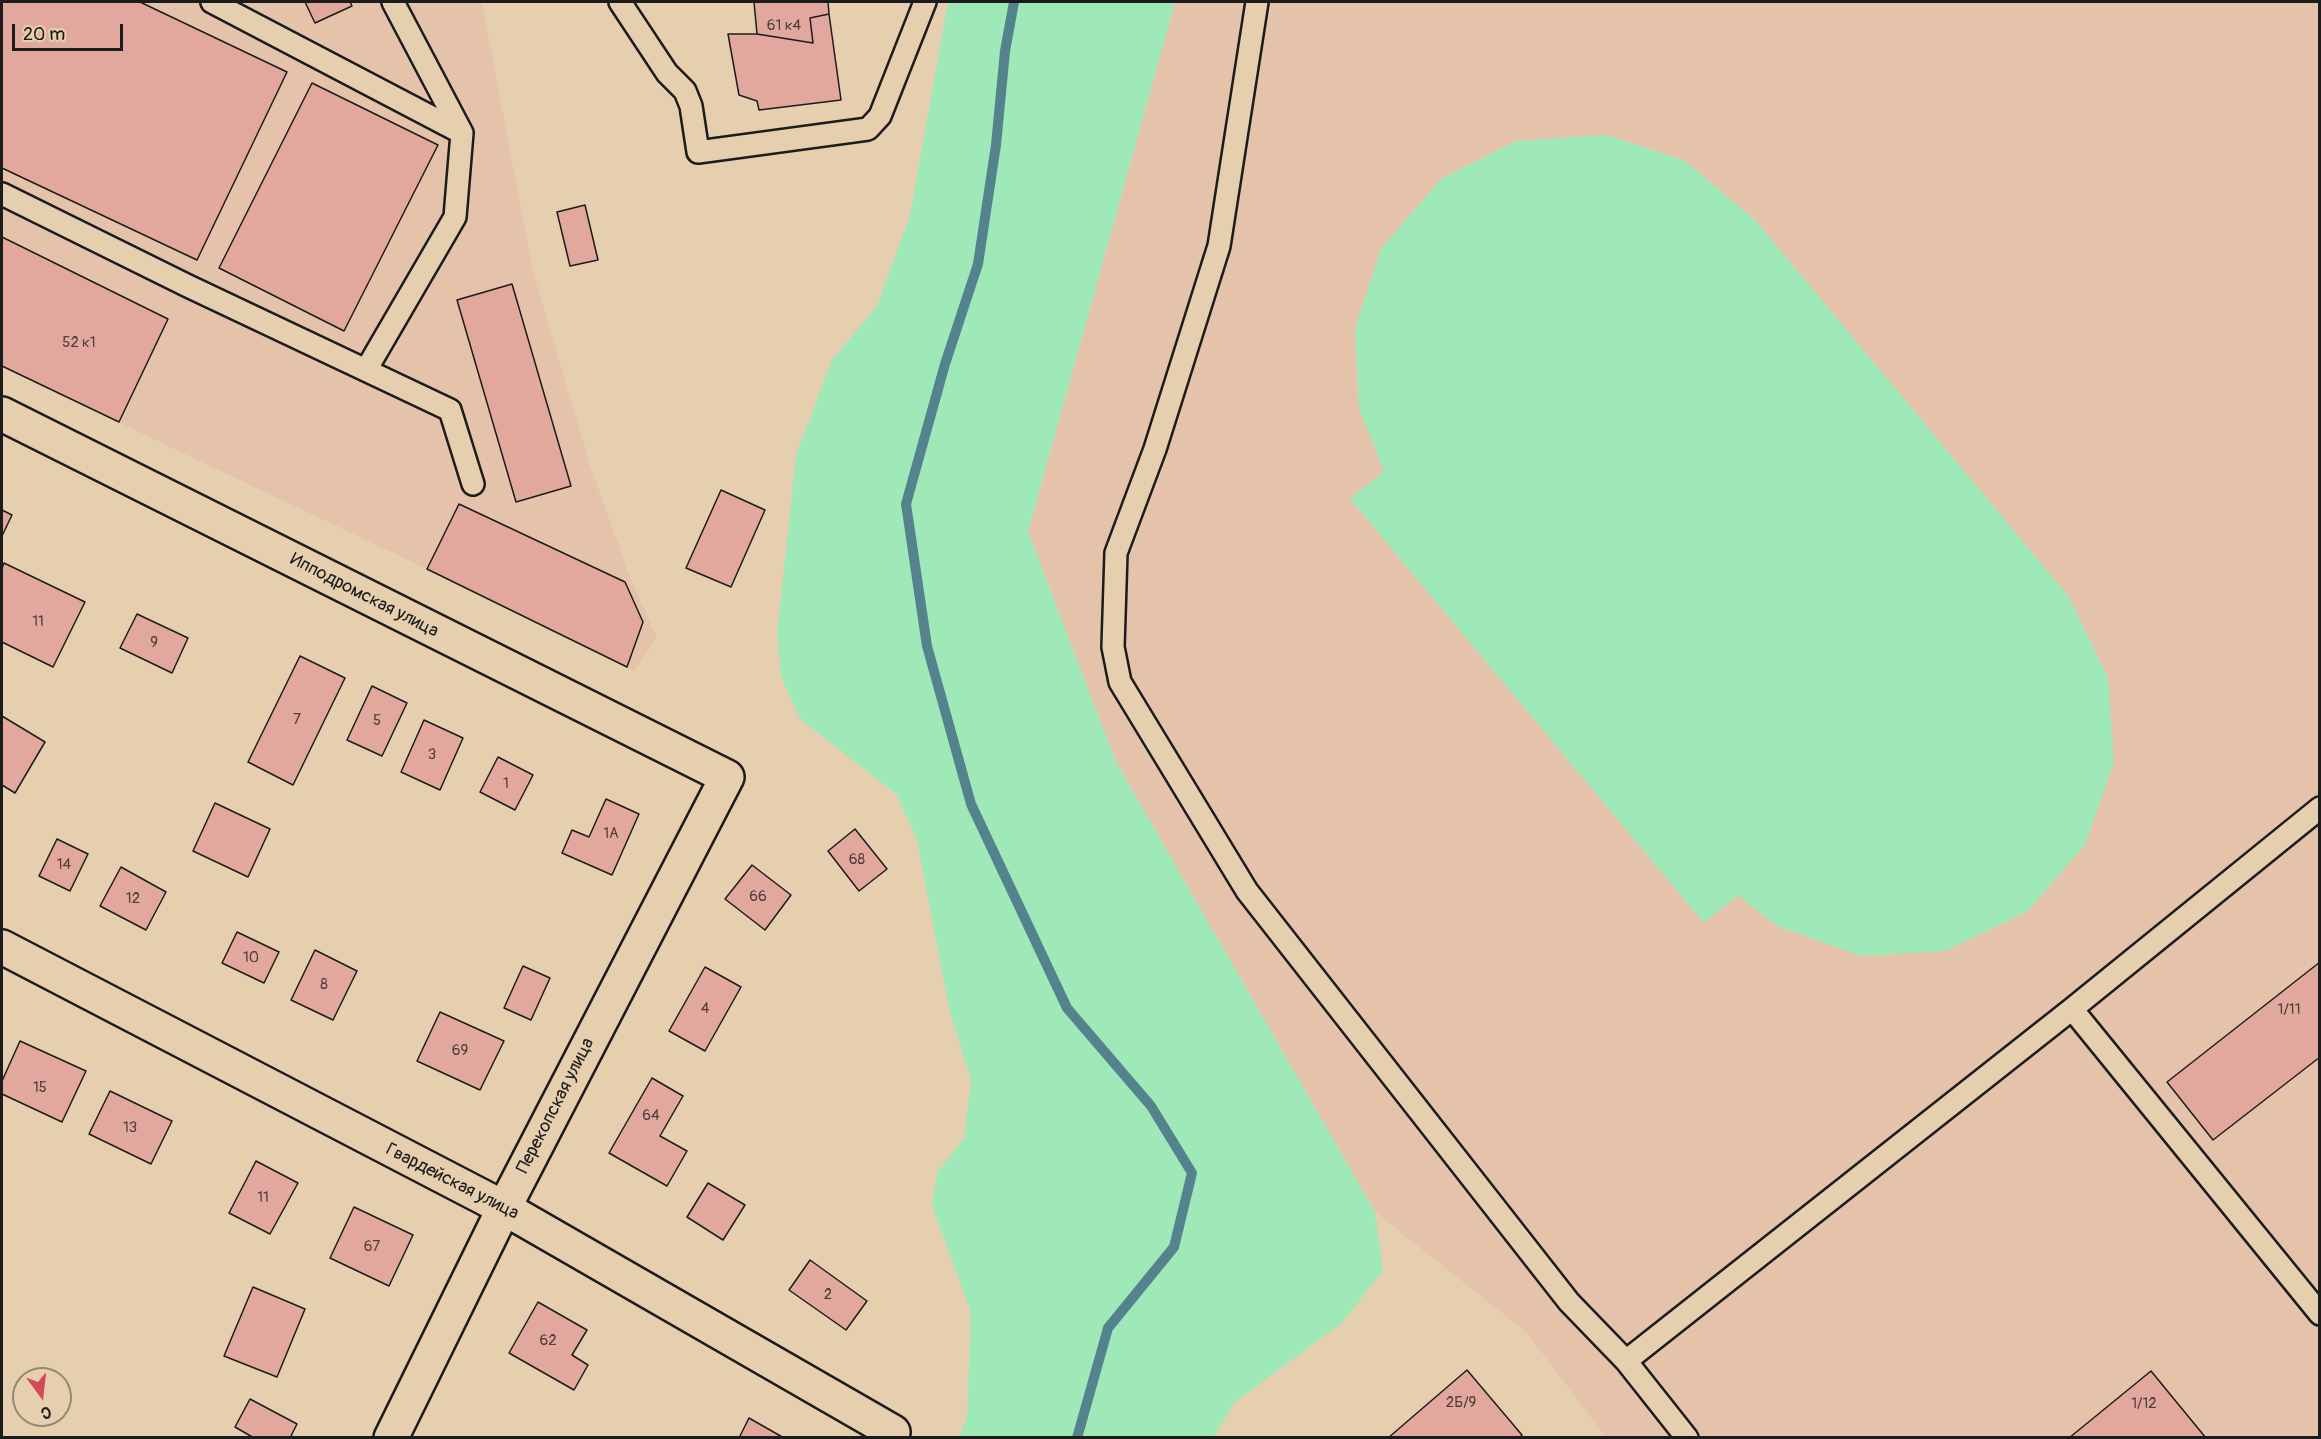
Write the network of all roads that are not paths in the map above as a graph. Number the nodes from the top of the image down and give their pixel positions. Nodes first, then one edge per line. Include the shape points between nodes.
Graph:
1 (212, 2) edge
2 (393, 2) edge
3 (620, 2) edge
4 (925, 2) edge
5 (1257, 2) edge
6 (462, 133) junction
7 (2, 194) edge
8 (366, 370) junction
9 (2, 414) edge
10 (473, 484) dead end
11 (727, 777) joint
12 (2319, 808) edge
13 (2, 947) edge
14 (2072, 1009) junction
15 (504, 1208) junction
16 (2319, 1314) edge
17 (1626, 1361) junction
18 (893, 1432) dead end
19 (391, 1437) edge
20 (1687, 1437) edge

1 - 6 lane
2 - 6 lane
3 - 4 lane via 667,73 685,91 698,152 868,129 880,116
5 - 17 lane via 1219,246 1155,449 1116,553 1113,647 1120,682 1247,891 1569,1302
6 - 8 lane via 455,217
7 - 8 lane
8 - 10 lane via 450,410
9 - 11 street, Ипподромская улица
11 - 15 street, Перекопская улица
12 - 14 lane
13 - 15 street, Гвардейская улица
14 - 16 lane
14 - 17 lane
15 - 18 street, Гвардейская улица
15 - 19 street, Перекопская улица
17 - 20 lane

